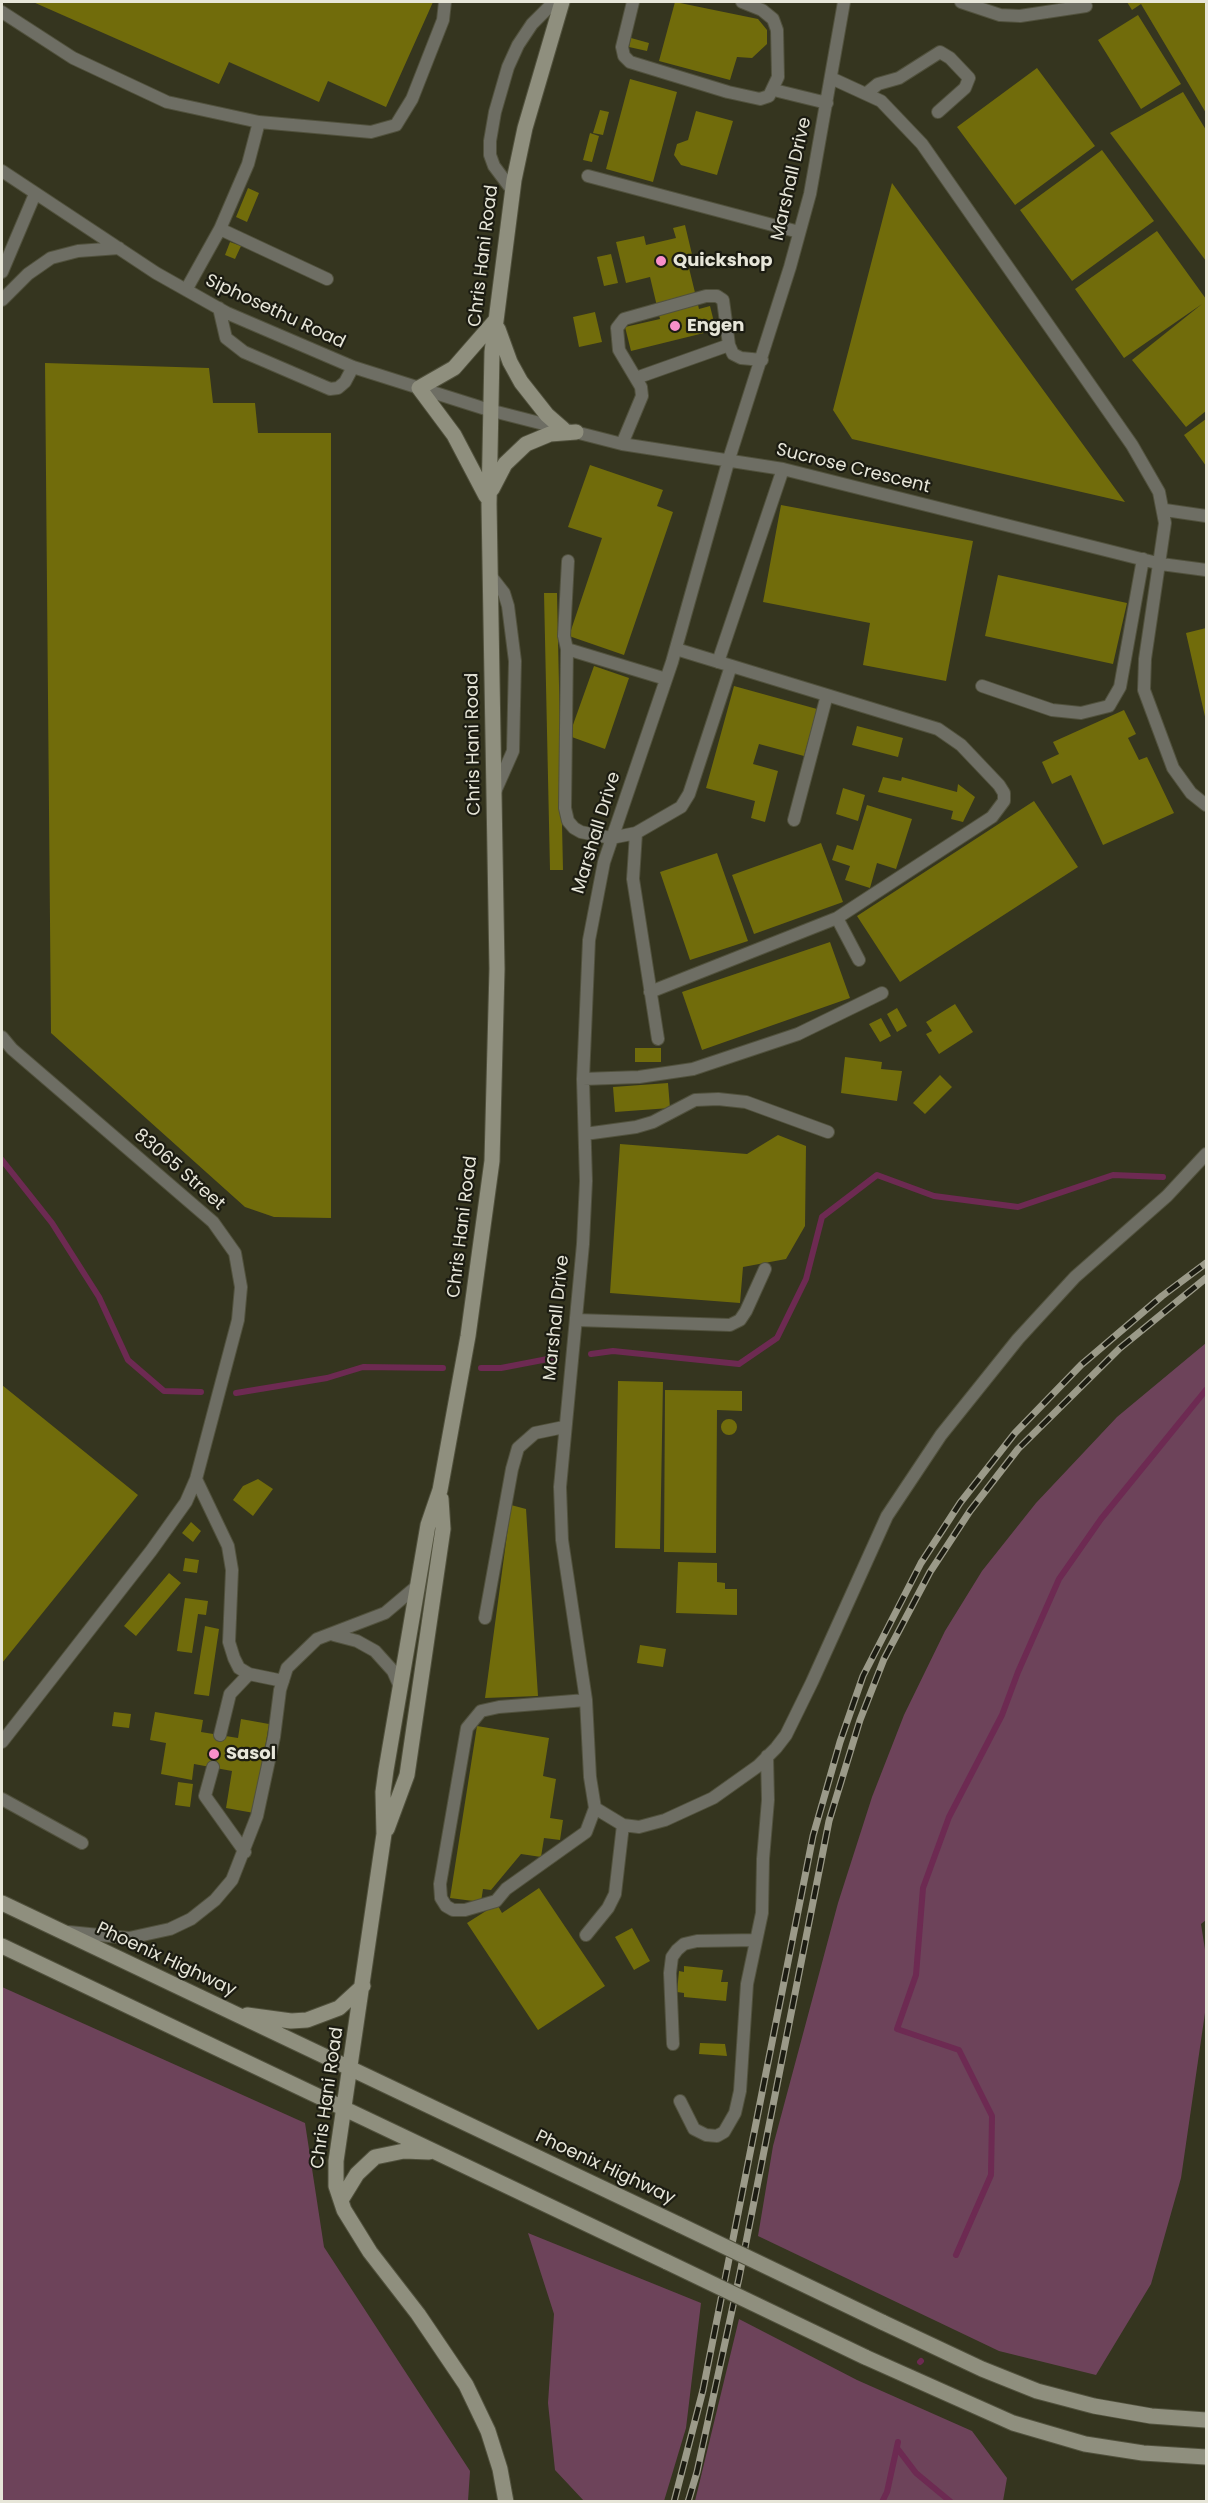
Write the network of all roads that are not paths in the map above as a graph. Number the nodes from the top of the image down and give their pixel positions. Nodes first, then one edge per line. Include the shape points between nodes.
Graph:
1 (445, 2) edge
2 (554, 2) edge
3 (562, 2) edge
4 (633, 2) edge
5 (742, 2) edge
6 (844, 2) edge
7 (961, 2) edge
8 (1086, 6) dead end
9 (2, 12) edge
10 (831, 78) junction
11 (774, 90) junction
12 (867, 93) junction
13 (827, 103) junction
14 (938, 112) dead end
15 (259, 122) junction
16 (2, 171) edge
17 (588, 176) dead end
18 (512, 190) junction
19 (35, 194) junction
20 (220, 229) junction
21 (800, 232) junction
22 (118, 248) junction
23 (2, 272) edge
24 (327, 279) dead end
25 (186, 290) junction
26 (2, 300) edge
27 (219, 308) junction
28 (495, 321) junction
29 (729, 345) junction
30 (762, 360) junction
31 (354, 367) junction
32 (636, 378) junction
33 (419, 388) junction
34 (489, 410) junction
35 (569, 430) junction
36 (622, 444) junction
37 (729, 459) junction
38 (783, 469) junction
39 (489, 504) junction
40 (1165, 510) junction
41 (1206, 516) edge
42 (1143, 559) junction
43 (568, 561) dead end
44 (1161, 564) junction
45 (1206, 570) edge
46 (490, 575) junction
47 (676, 649) junction
48 (567, 650) junction
49 (718, 662) junction
50 (731, 666) junction
51 (666, 679) junction
52 (981, 686) dead end
53 (827, 695) junction
54 (494, 794) junction
55 (1206, 805) edge
56 (794, 820) dead end
57 (636, 832) junction
58 (611, 838) junction
59 (837, 918) junction
60 (859, 960) dead end
61 (650, 992) junction
62 (882, 993) dead end
63 (2, 1037) edge
64 (657, 1039) dead end
65 (583, 1079) junction
66 (828, 1132) dead end
67 (585, 1134) junction
68 (1206, 1154) edge
69 (765, 1269) dead end
70 (576, 1320) junction
71 (564, 1426) junction
72 (196, 1479) junction
73 (440, 1490) junction
74 (417, 1586) junction
75 (485, 1618) dead end
76 (334, 1635) junction
77 (249, 1674) junction
78 (283, 1681) junction
79 (400, 1688) junction
80 (586, 1700) junction
81 (220, 1735) dead end
82 (2, 1742) edge
83 (767, 1756) junction
84 (213, 1767) dead end
85 (2, 1799) edge
86 (596, 1808) junction
87 (623, 1825) junction
88 (384, 1834) junction
89 (82, 1843) dead end
90 (245, 1852) junction
91 (2, 1903) edge
92 (58, 1931) junction
93 (586, 1935) dead end
94 (756, 1940) junction
95 (2, 1946) edge
96 (363, 1986) junction
97 (232, 2012) junction
98 (673, 2044) dead end
99 (351, 2070) junction
100 (680, 2101) dead end
101 (344, 2108) junction
102 (438, 2153) junction
103 (341, 2200) junction
104 (1206, 2420) edge
105 (1206, 2457) edge
106 (506, 2502) edge

1 - 15 lane via 443,20 412,99 396,125 371,132
2 - 18 lane via 518,45 507,67 495,112 490,156
3 - 18 main road, Chris Hani Road via 525,128
4 - 11 lane via 622,47 630,62 760,99
5 - 11 lane via 773,19 777,30 778,77
6 - 10 lane, Marshall Drive
7 - 8 lane via 1000,15 1020,16
9 - 15 lane via 73,58 167,102
10 - 12 lane
10 - 13 lane, Marshall Drive
11 - 13 lane
12 - 14 lane via 940,52 969,78 965,88
12 - 40 lane via 899,118 949,182 1132,445
13 - 21 lane, Marshall Drive
15 - 20 lane via 248,164
16 - 19 lane, Siphosethu Road
17 - 21 lane
18 - 28 main road, Chris Hani Road
19 - 22 lane, Siphosethu Road
19 - 23 lane
20 - 24 lane
20 - 25 lane
21 - 30 lane, Marshall Drive
22 - 25 lane, Siphosethu Road
22 - 26 lane via 51,258
25 - 27 lane, Siphosethu Road
27 - 31 lane, Siphosethu Road
27 - 31 lane via 226,338 244,352 330,389 345,382
28 - 33 main road via 454,368
28 - 34 main road, Chris Hani Road
28 - 35 main road via 521,382 533,399
29 - 30 lane via 733,354 741,358
29 - 32 lane
29 - 32 lane via 726,310 717,296 624,319 617,328 616,339
30 - 37 lane, Marshall Drive
31 - 33 lane, Siphosethu Road
32 - 36 lane via 642,396
33 - 34 lane, Siphosethu Road
33 - 39 main road via 466,454
34 - 35 lane, Sucrose Crescent
34 - 39 main road, Chris Hani Road
35 - 36 lane, Sucrose Crescent
35 - 39 main road via 538,438 514,453 497,476
36 - 37 lane, Sucrose Crescent
37 - 38 lane, Sucrose Crescent
37 - 47 lane, Marshall Drive
38 - 42 lane, Sucrose Crescent
38 - 49 lane
39 - 46 main road, Chris Hani Road
40 - 41 lane
40 - 44 lane
42 - 44 lane, Sucrose Crescent
42 - 52 lane via 1120,687 1109,706 1081,713 1052,710
43 - 48 lane via 564,636
44 - 45 lane, Sucrose Crescent
44 - 55 lane via 1145,658 1144,690 1173,768 1191,793
46 - 54 main road, Chris Hani Road
46 - 54 lane via 504,592 515,661 513,751
47 - 49 lane
47 - 51 lane, Marshall Drive
48 - 51 lane
48 - 58 lane via 568,821 581,832
49 - 50 lane
50 - 53 lane
50 - 57 lane via 689,794 670,815
51 - 58 lane, Marshall Drive
53 - 56 lane
53 - 59 lane via 950,736 1004,793 1004,801 992,817
54 - 73 main road, Chris Hani Road via 497,1022 492,1161 468,1336
57 - 58 lane
57 - 61 lane via 633,879
58 - 65 lane, Marshall Drive via 589,940
59 - 60 lane
59 - 61 lane
61 - 64 lane
62 - 65 lane via 798,1034 693,1069 639,1077
63 - 72 lane, 83065 Street via 213,1222 235,1253 241,1287 237,1320
65 - 67 lane, Marshall Drive
66 - 67 lane via 746,1102 718,1099 695,1100 636,1127
67 - 70 lane, Marshall Drive via 583,1244
68 - 83 lane via 1167,1196 1075,1277 1018,1339 941,1435 887,1516 786,1735
69 - 70 lane via 746,1311 740,1320 730,1324
70 - 71 lane, Marshall Drive
71 - 75 lane via 535,1433 518,1448
71 - 80 lane, Marshall Drive via 562,1540
72 - 77 lane via 228,1546 229,1642 239,1668
72 - 82 lane, 83065 Street via 186,1502 151,1551
73 - 74 main road, Chris Hani Road via 428,1525
73 - 88 main road, Chris Hani Road via 443,1529 407,1774
74 - 76 lane via 394,1609
74 - 79 main road, Chris Hani Road
76 - 78 lane via 317,1639 302,1652
76 - 79 lane via 375,1651 393,1671
77 - 78 lane
77 - 81 lane via 230,1694
78 - 90 lane via 257,1816
79 - 88 main road, Chris Hani Road via 383,1792
80 - 86 lane, Marshall Drive via 590,1777
80 - 86 lane via 481,1711 467,1728 440,1884 441,1898 453,1910 496,1901 506,1889 586,1833
83 - 87 lane via 713,1798 664,1820 639,1827
83 - 94 lane via 762,1913
84 - 90 lane via 205,1796
85 - 89 lane
86 - 87 lane
87 - 93 lane via 615,1894
88 - 96 main road, Chris Hani Road
90 - 92 lane via 232,1880 215,1900 170,1929 129,1938
91 - 92 main road, Phoenix Highway
92 - 97 main road, Phoenix Highway
94 - 98 lane via 698,1941 677,1950 670,1973
94 - 100 lane via 747,1984 740,2091 732,2123 724,2132 706,2135 694,2129
95 - 101 main road
96 - 97 main road via 339,2008 307,2020
96 - 99 main road, Chris Hani Road
97 - 99 main road, Phoenix Highway
99 - 101 main road, Chris Hani Road
99 - 104 main road, Phoenix Highway, bridge via 982,2369 1037,2391 1094,2406
101 - 102 main road
101 - 103 main road, Chris Hani Road via 336,2161 336,2186
102 - 103 main road via 404,2151 375,2157 357,2174
102 - 105 main road, bridge via 865,2357 1023,2426 1084,2444
103 - 106 main road, Chris Hani Road via 370,2252 466,2385 488,2431

